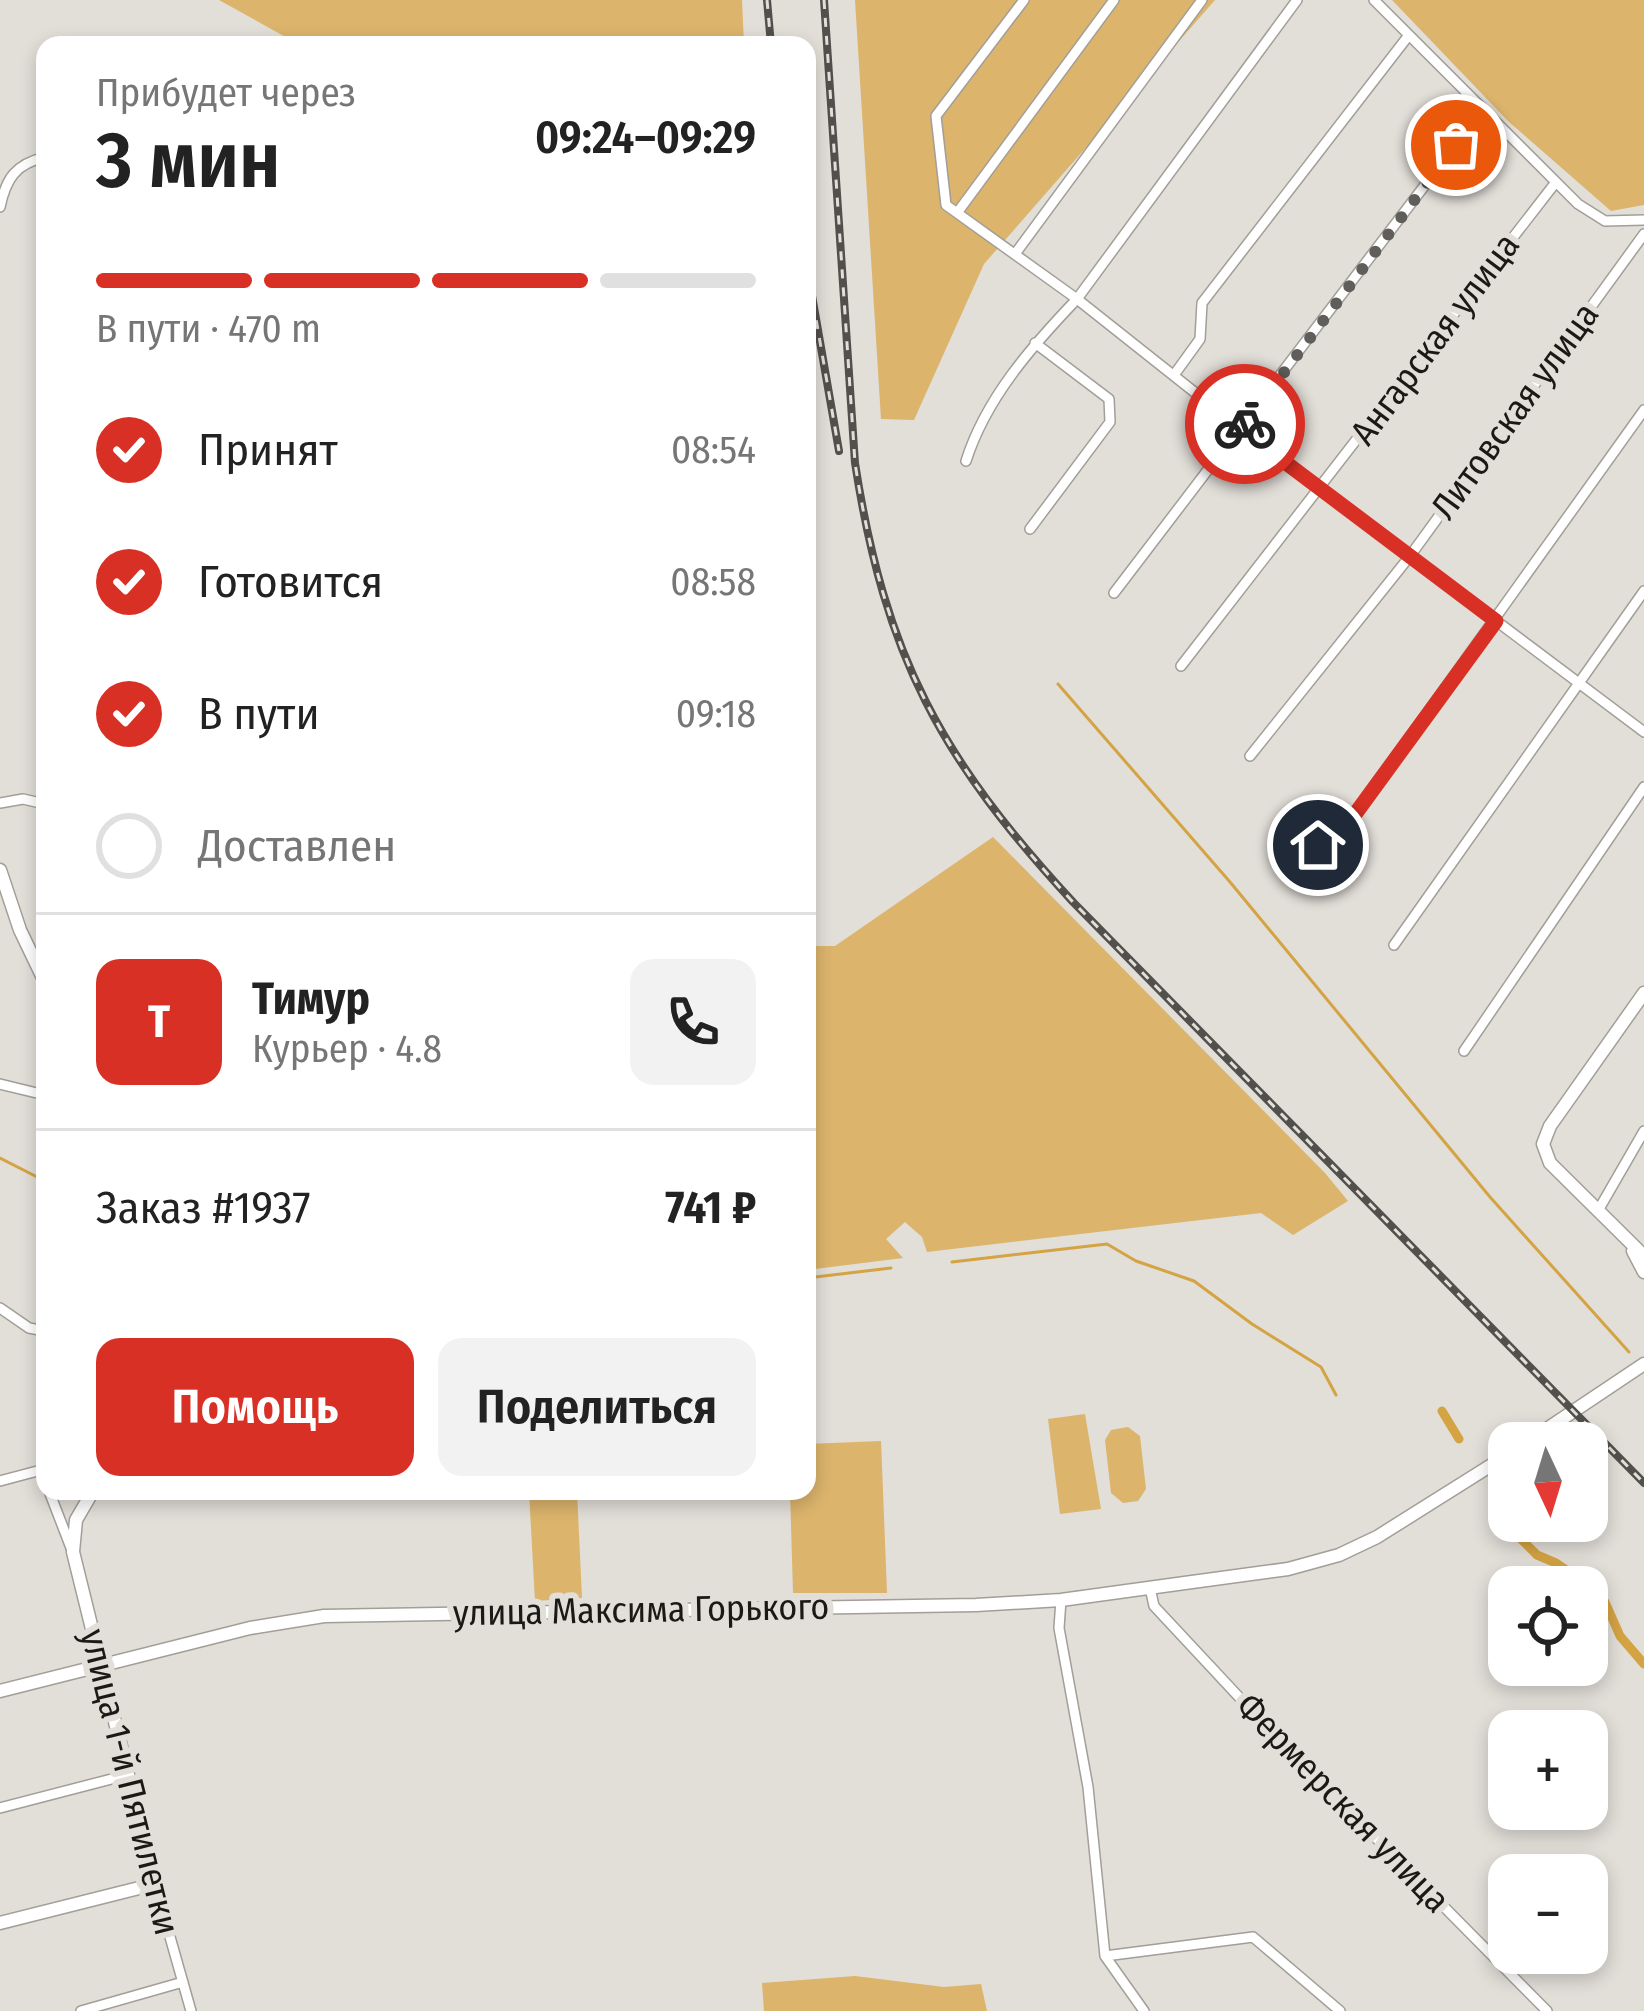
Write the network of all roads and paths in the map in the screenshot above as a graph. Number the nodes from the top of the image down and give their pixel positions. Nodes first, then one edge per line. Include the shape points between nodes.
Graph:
1 (1024, 0) edge
2 (1114, 0) edge
3 (1202, 0) edge
4 (1297, 0) edge
5 (1374, 0) edge
6 (1409, 35) junction
7 (1484, 110) junction
8 (36, 161) edge
9 (1556, 182) junction
10 (0, 207) edge
11 (957, 213) junction
12 (1644, 220) edge
13 (1644, 234) edge
14 (1015, 254) junction
15 (1077, 299) junction
16 (1035, 343) junction
17 (1174, 376) junction
18 (1644, 410) edge
19 (1241, 429) junction
20 (966, 461) dead end
21 (1321, 488) junction
22 (1030, 529) dead end
23 (1410, 556) junction
24 (1644, 591) edge
25 (1114, 593) dead end
26 (1496, 621) junction
27 (1181, 666) dead end
28 (1578, 682) junction
29 (1644, 732) edge
30 (1250, 756) dead end
31 (1644, 787) edge
32 (36, 802) edge
33 (0, 803) edge
34 (1318, 845) dead end
35 (0, 870) edge
36 (1394, 945) dead end
37 (36, 962) edge
38 (1644, 993) edge
39 (1464, 1051) dead end
40 (0, 1084) edge
41 (36, 1093) edge
42 (1644, 1131) edge
43 (1599, 1209) junction
44 (1619, 1230) junction
45 (1644, 1256) edge
46 (1644, 1272) edge
47 (0, 1309) edge
48 (36, 1329) edge
49 (1643, 1364) edge
50 (1557, 1422) edge
51 (1488, 1467) edge
52 (36, 1474) edge
53 (0, 1480) edge
54 (53, 1500) edge
55 (88, 1500) edge
56 (73, 1552) junction
57 (1150, 1588) junction
58 (1060, 1600) junction
59 (100, 1664) junction
60 (0, 1691) edge
61 (127, 1775) junction
62 (0, 1808) edge
63 (155, 1884) junction
64 (0, 1922) edge
65 (1105, 1956) junction
66 (183, 1982) junction
67 (81, 2011) edge
68 (191, 2011) edge
69 (1144, 2011) edge
70 (1340, 2011) edge
71 (1547, 2011) edge

1 - 11 street via 936,116 946,206
2 - 11 street
3 - 14 street
4 - 15 street
5 - 6 street
6 - 7 street
6 - 17 street via 1202,303 1200,339
7 - 9 street
7 - 19 street
8 - 10 street via 14,170
9 - 12 street via 1605,220
9 - 21 street, Ангарская улица
11 - 14 street
13 - 23 street, Литовская улица
14 - 15 street
15 - 16 street
15 - 17 street
16 - 20 street
16 - 22 street via 1109,399 1110,422
17 - 19 street
18 - 26 street
19 - 21 street
19 - 25 street
21 - 23 street
21 - 27 street, Ангарская улица
23 - 26 street
23 - 30 street, Литовская улица
24 - 28 street
26 - 28 street
26 - 34 street via 1353,817 1344,812
28 - 29 street
28 - 36 street
31 - 39 street
32 - 33 street
35 - 37 main road
38 - 43 main road via 1543,1144 1550,1163
40 - 41 street
42 - 43 street
43 - 44 main road
44 - 45 main road
44 - 46 main road
47 - 48 street
49 - 50 main road
51 - 57 main road, улица Максима Горького via 1356,1548 1288,1568
52 - 53 street
54 - 56 street, улица 1-й Пятилетки
55 - 56 main road
56 - 59 main road, улица 1-й Пятилетки
57 - 58 main road, улица Максима Горького
57 - 71 street, Фермерская улица via 1154,1606 1264,1724
58 - 59 main road, улица Максима Горького via 324,1616
58 - 65 street
59 - 60 main road, улица Максима Горького
59 - 61 main road, улица 1-й Пятилетки
61 - 62 street
61 - 63 main road, улица 1-й Пятилетки
63 - 64 main road
63 - 66 street, улица 1-й Пятилетки
65 - 69 street
65 - 70 street via 1253,1937
66 - 67 street
66 - 68 street, улица 1-й Пятилетки

